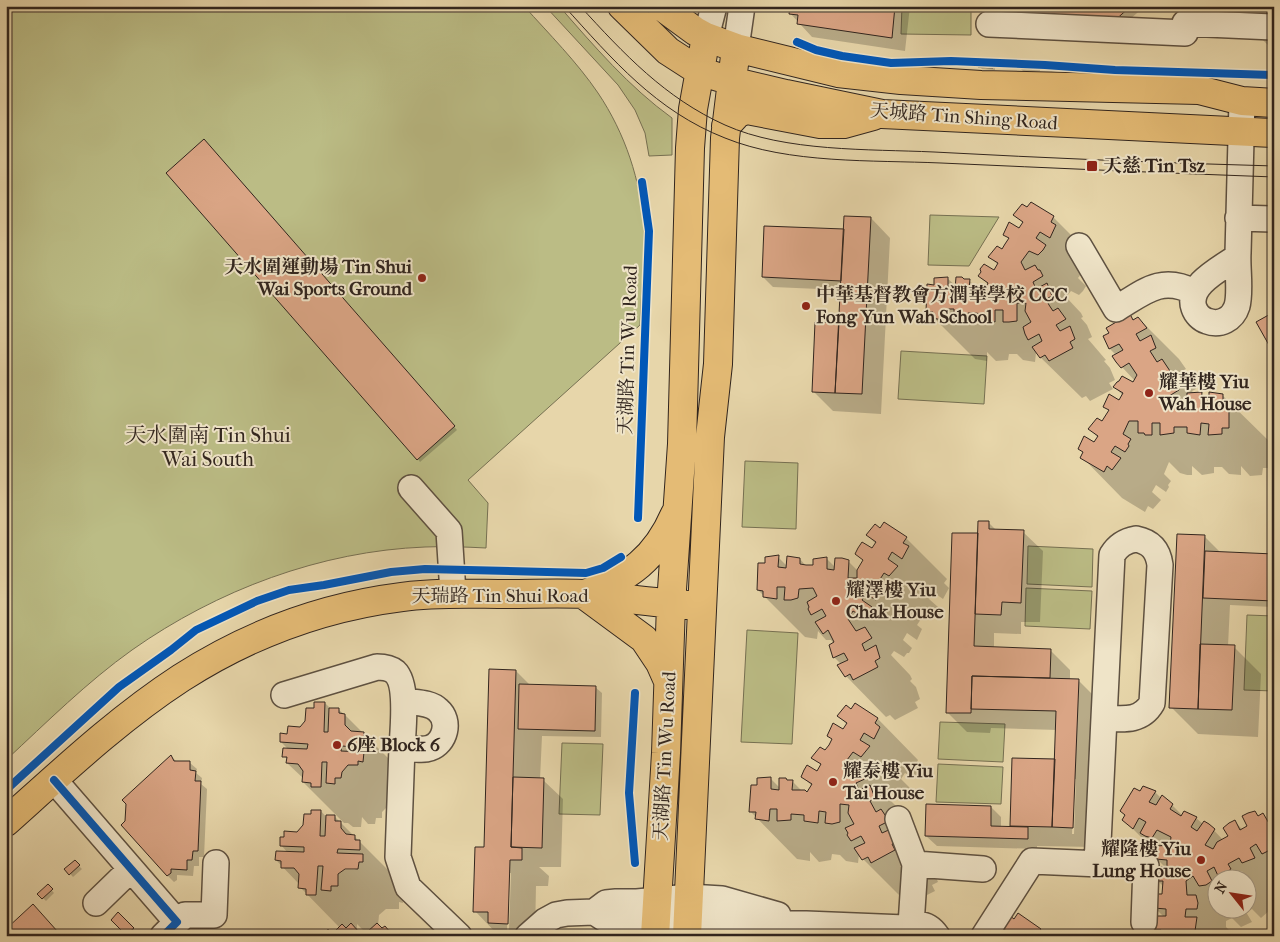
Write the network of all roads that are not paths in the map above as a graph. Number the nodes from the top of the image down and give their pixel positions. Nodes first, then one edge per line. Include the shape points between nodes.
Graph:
1 (622, 6) edge
2 (662, 6) edge
3 (714, 6) edge
4 (742, 6) edge
5 (989, 22) edge
6 (1274, 27) edge
7 (706, 37) junction
8 (736, 48) junction
9 (699, 71) junction
10 (731, 81) junction
11 (1058, 86) junction
12 (1242, 101) junction
13 (1274, 103) edge
14 (882, 114) junction
15 (726, 126) junction
16 (1274, 134) edge
17 (1242, 139) junction
18 (1274, 148) edge
19 (1238, 218) junction
20 (1274, 219) edge
21 (1079, 246) dead end
22 (1238, 257) junction
23 (1194, 292) junction
24 (411, 488) dead end
25 (678, 506) junction
26 (453, 593) junction
27 (584, 594) junction
28 (672, 604) junction
29 (702, 606) junction
30 (669, 682) junction
31 (284, 694) dead end
32 (404, 701) junction
33 (1104, 718) junction
34 (402, 747) junction
35 (54, 780) junction
36 (898, 819) dead end
37 (6, 822) edge
38 (216, 863) dead end
39 (915, 864) junction
40 (1097, 864) junction
41 (131, 869) junction
42 (983, 869) dead end
43 (96, 903) dead end
44 (688, 918) edge
45 (656, 919) edge
46 (1144, 922) dead end
47 (780, 923) junction
48 (806, 924) junction
49 (170, 929) edge
50 (905, 930) edge
51 (459, 936) edge
52 (528, 936) edge
53 (732, 936) edge
54 (937, 936) edge
55 (984, 936) edge

1 - 9 main road, 天城路 Tin Shing Road via 668,51
2 - 7 main road, 天城路 Tin Shing Road
3 - 7 street
4 - 8 street
5 - 6 street via 1185,33 1185,24
7 - 8 main road, 天城路 Tin Shing Road
7 - 9 main road, 天湖路 Tin Wu Road
8 - 10 main road, 天湖路 Tin Wu Road
8 - 11 main road, 天城路 Tin Shing Road via 865,77 981,85
9 - 10 main road, 天城路 Tin Shing Road
9 - 25 main road, 天湖路 Tin Wu Road via 690,148
10 - 14 main road, 天城路 Tin Shing Road
10 - 15 main road, 天湖路 Tin Wu Road
11 - 12 main road, 天城路 Tin Shing Road via 1199,90
11 - 17 main road via 1115,104 1208,109 1221,114
12 - 13 main road, 天城路 Tin Shing Road
12 - 17 street
14 - 15 main road via 844,124 820,124 747,110 738,113
14 - 17 main road, 天城路 Tin Shing Road
15 - 29 main road, 天湖路 Tin Wu Road via 718,364 710,438
16 - 17 main road, 天城路 Tin Shing Road
17 - 18 main road
17 - 19 street
19 - 20 street
19 - 22 street
21 - 23 street via 1116,309 1156,286 1178,285
22 - 23 street
22 - 23 street via 1238,304 1229,318 1213,323 1205,320 1194,308
24 - 26 street via 449,531
25 - 27 main road via 660,542 632,572
25 - 28 main road, 天湖路 Tin Wu Road
26 - 27 main road, 天瑞路 Tin Shui Road
26 - 35 main road, 天瑞路 Tin Shui Road via 402,597 340,608 279,627 231,648 131,714
27 - 28 main road, 天瑞路 Tin Shui Road
27 - 30 main road via 644,639
28 - 29 main road, 天瑞路 Tin Shui Road
28 - 30 main road, 天湖路 Tin Wu Road
29 - 44 main road, 天湖路 Tin Wu Road
30 - 45 main road, 天湖路 Tin Wu Road
31 - 32 street via 384,667 396,673
32 - 34 street
32 - 34 street via 426,704 438,710 444,718 446,730 436,746 427,749
33 - 33 street via 1112,555 1128,540 1144,541 1156,550 1160,565 1152,703 1136,718
33 - 40 street
34 - 51 street via 398,857 408,887
35 - 37 main road, 天瑞路 Tin Shui Road
35 - 41 street
36 - 39 street
38 - 49 street via 214,914 185,915
39 - 42 street
39 - 50 street
40 - 46 street via 1146,866
40 - 55 street via 1032,860
41 - 43 street
41 - 49 street
44 - 45 street
44 - 47 street
44 - 48 street via 722,899
45 - 52 street via 605,919 594,912 567,913 545,921
47 - 48 street
47 - 53 street
48 - 50 street
50 - 54 street via 918,924 926,925

